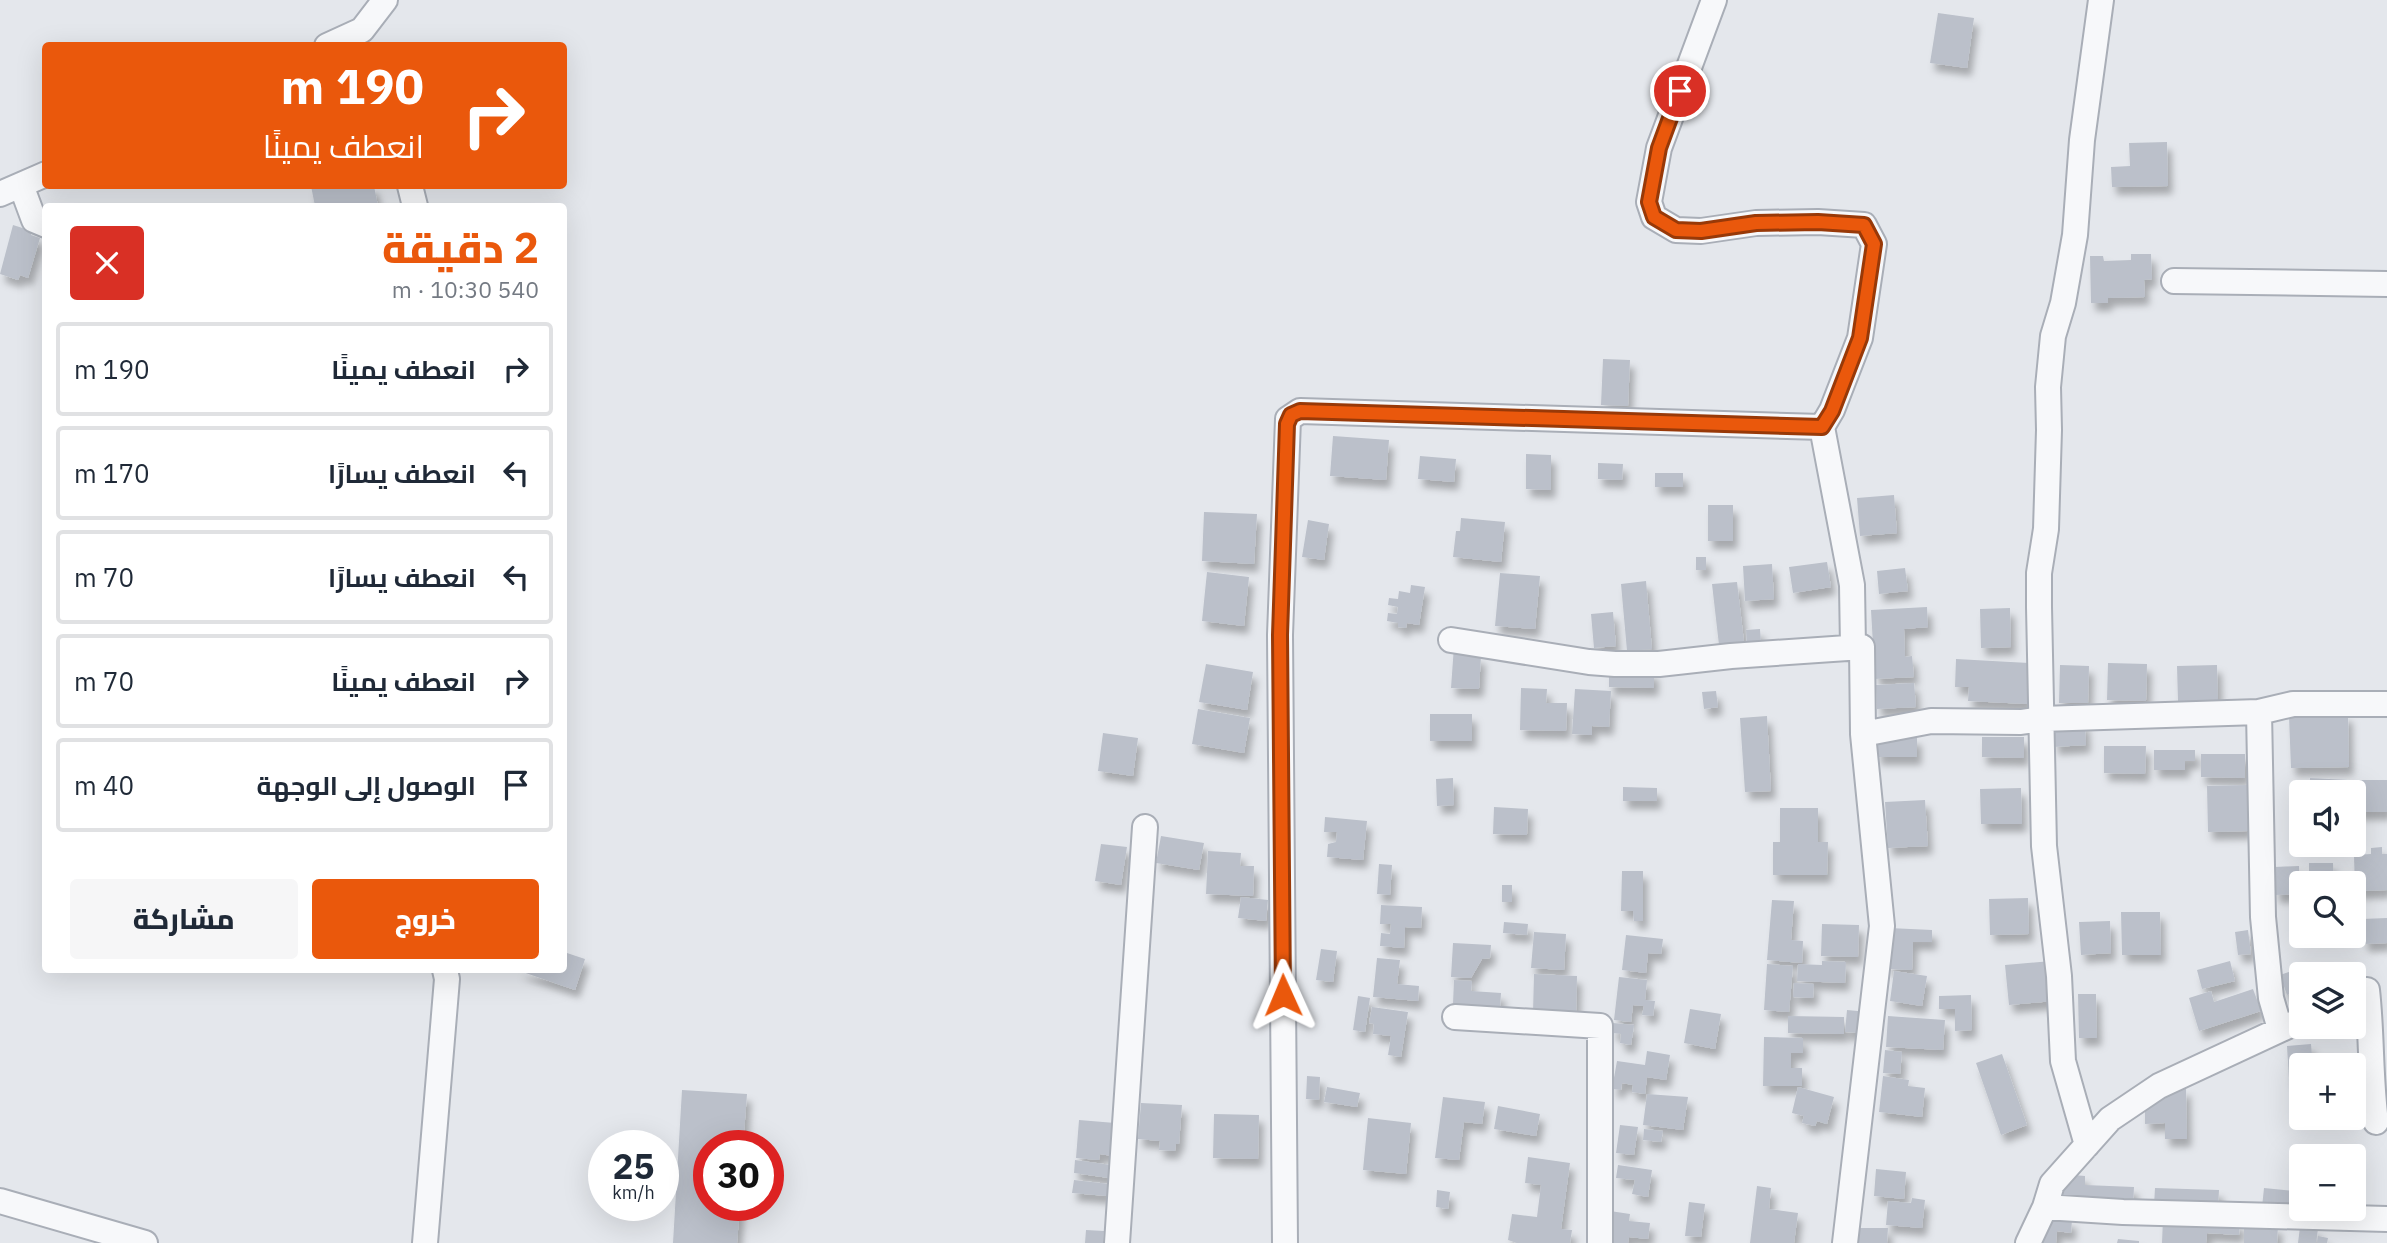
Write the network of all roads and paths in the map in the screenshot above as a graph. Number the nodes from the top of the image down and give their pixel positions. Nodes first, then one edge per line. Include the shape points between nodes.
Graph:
1 (385, 0) edge
2 (1714, 0) edge
3 (2101, 0) edge
4 (366, 38) edge
5 (346, 42) edge
6 (42, 176) edge
7 (11, 190) edge
8 (42, 223) edge
9 (2174, 281) dead end
10 (2387, 284) edge
11 (1822, 427) junction
12 (1451, 640) dead end
13 (1853, 648) junction
14 (2387, 704) edge
15 (2259, 712) junction
16 (2040, 719) junction
17 (1863, 734) junction
18 (1145, 827) dead end
19 (446, 973) edge
20 (2369, 990) edge
21 (1455, 1017) dead end
22 (2289, 1024) edge
23 (2289, 1025) edge
24 (2376, 1122) dead end
25 (2087, 1145) junction
26 (0, 1201) edge
27 (2045, 1207) junction
28 (2387, 1219) edge
29 (145, 1243) edge
30 (425, 1243) edge
31 (1117, 1243) edge
32 (1285, 1243) edge
33 (1600, 1243) edge
34 (1846, 1243) edge
35 (2028, 1243) edge

1 - 4 street
2 - 11 street via 1659,148 1649,202 1654,217 1676,230 1756,223 1864,225 1874,244 1860,338
3 - 16 street via 2075,235 2053,336 2048,387 2046,529 2039,584
4 - 5 street
6 - 7 street
7 - 8 street via 34,220
9 - 10 street
11 - 13 street via 1852,585
11 - 32 street via 1300,411 1288,419 1280,635
12 - 13 street via 1615,664
13 - 17 street via 1863,647
14 - 15 street via 2293,704
15 - 16 street
15 - 22 street via 2264,929 2271,998
16 - 17 street via 1931,721
16 - 25 street via 2044,846 2063,1061
17 - 34 street via 1882,926
18 - 31 street
19 - 30 street
20 - 24 street
21 - 33 street via 1600,1026
23 - 25 street via 2159,1086 2110,1119
25 - 27 street via 2052,1184
26 - 29 street
27 - 28 street
27 - 35 street

